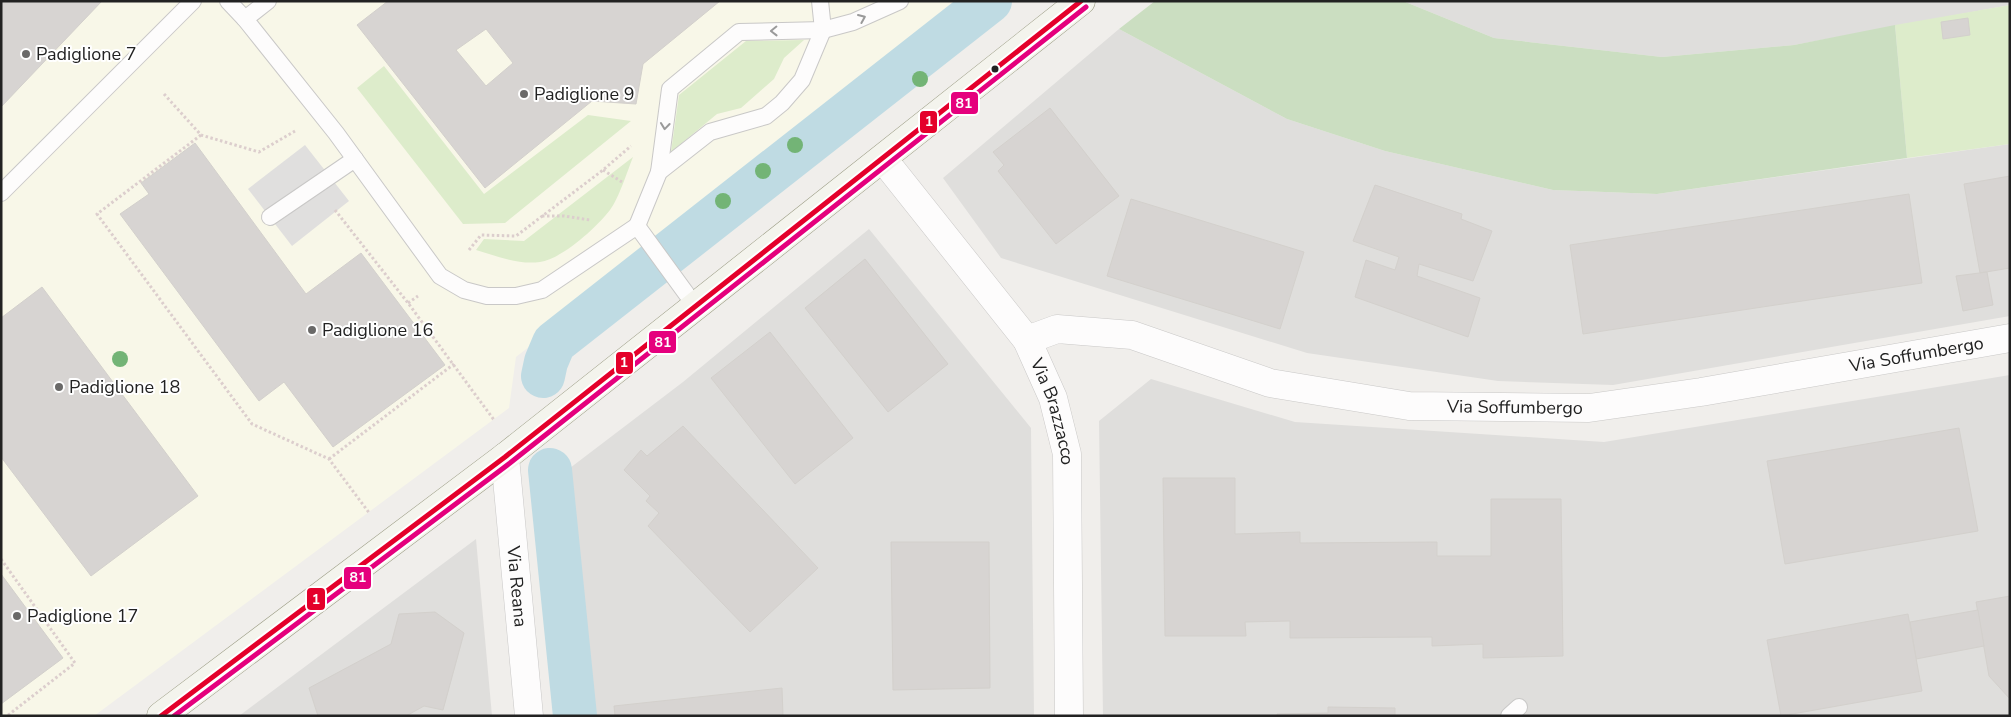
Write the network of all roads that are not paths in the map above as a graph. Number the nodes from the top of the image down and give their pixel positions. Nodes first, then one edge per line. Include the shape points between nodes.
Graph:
1 (193, 1) edge
2 (228, 1) edge
3 (268, 1) edge
4 (811, 1) edge
5 (820, 1) edge
6 (900, 1) edge
7 (1081, 1) edge
8 (245, 19) junction
9 (823, 30) junction
10 (883, 158) junction
11 (355, 159) junction
12 (659, 172) junction
13 (1, 193) edge
14 (270, 217) dead end
15 (637, 226) junction
16 (696, 307) junction
17 (2010, 338) edge
18 (1027, 340) junction
19 (510, 453) junction
20 (161, 716) edge
21 (529, 716) edge
22 (1069, 716) edge

1 - 13 lane
2 - 8 lane
3 - 8 lane
4 - 9 lane
5 - 9 lane
9 -> 6 lane via 853,22
7 - 10 street
8 - 11 lane
9 - 12 lane via 802,80 782,103 766,116 710,132
9 -> 12 lane via 739,32 670,89
10 - 16 street
10 - 18 street, Via Brazzacco
11 - 14 lane
11 - 15 lane via 440,276 464,290 488,296 516,296 542,290
12 - 15 lane
15 - 16 lane
16 - 19 street
17 - 18 street, Via Soffumbergo via 1701,392 1589,408 1409,406 1270,383 1132,335 1057,329
18 - 22 street, Via Brazzacco via 1054,398 1067,454
19 - 20 street
19 - 21 street, Via Reana

